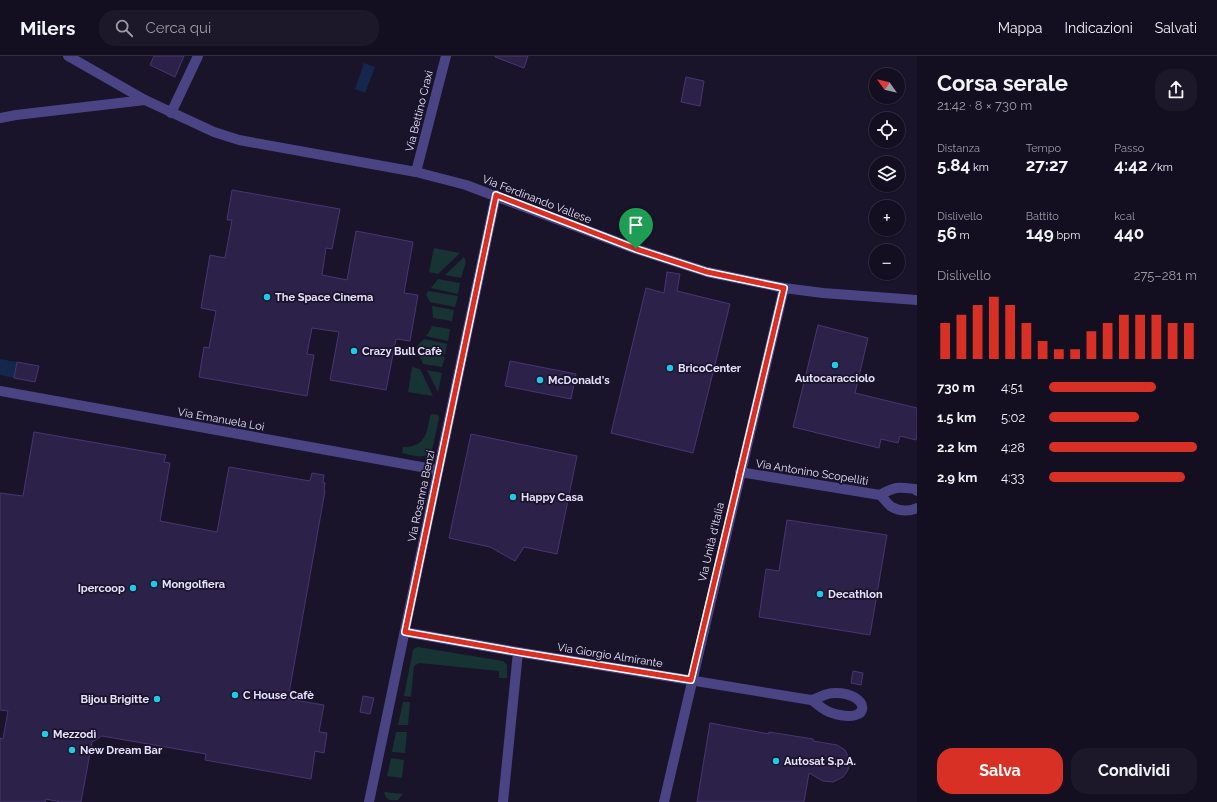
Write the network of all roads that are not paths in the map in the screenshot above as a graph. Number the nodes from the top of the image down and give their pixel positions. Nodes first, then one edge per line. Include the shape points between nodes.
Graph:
1 (198, 56) edge
2 (446, 56) edge
3 (71, 57) edge
4 (145, 100) junction
5 (171, 113) junction
6 (0, 118) edge
7 (416, 172) junction
8 (496, 195) junction
9 (784, 288) junction
10 (917, 300) edge
11 (0, 391) edge
12 (438, 470) junction
13 (740, 472) junction
14 (917, 491) edge
15 (880, 495) junction
16 (917, 508) edge
17 (405, 632) junction
18 (518, 652) junction
19 (691, 680) junction
20 (811, 700) dead end
21 (369, 802) edge
22 (503, 802) edge
23 (664, 802) edge

1 - 5 street
2 - 7 street, Via Bettino Craxi
3 - 4 street, Via Ferdinando Vallese
4 - 5 street, Via Ferdinando Vallese
4 - 6 street
5 - 7 street, Via Ferdinando Vallese via 239,140
7 - 8 street, Via Ferdinando Vallese via 466,184
8 - 9 street, Via Ferdinando Vallese via 636,249 707,272
8 - 12 street, Via Rosanna Benzi
9 - 10 street, Via Ferdinando Vallese
9 - 13 street, Via Unità d'Italia
11 - 12 street, Via Emanuela Loi
12 - 17 street, Via Rosanna Benzi
13 - 15 street, Via Antonino Scopelliti
13 - 19 street, Via Unità d'Italia
14 - 15 street, Via Antonino Scopelliti via 898,487
15 - 16 street, Via Antonino Scopelliti via 896,509 908,511
17 - 18 street, Via Giorgio Almirante
17 - 21 street, Via Rosanna Benzi
18 - 19 street, Via Giorgio Almirante
18 - 22 street
19 - 20 street, Via Giorgio Almirante
19 - 23 street, Via Unità d'Italia

